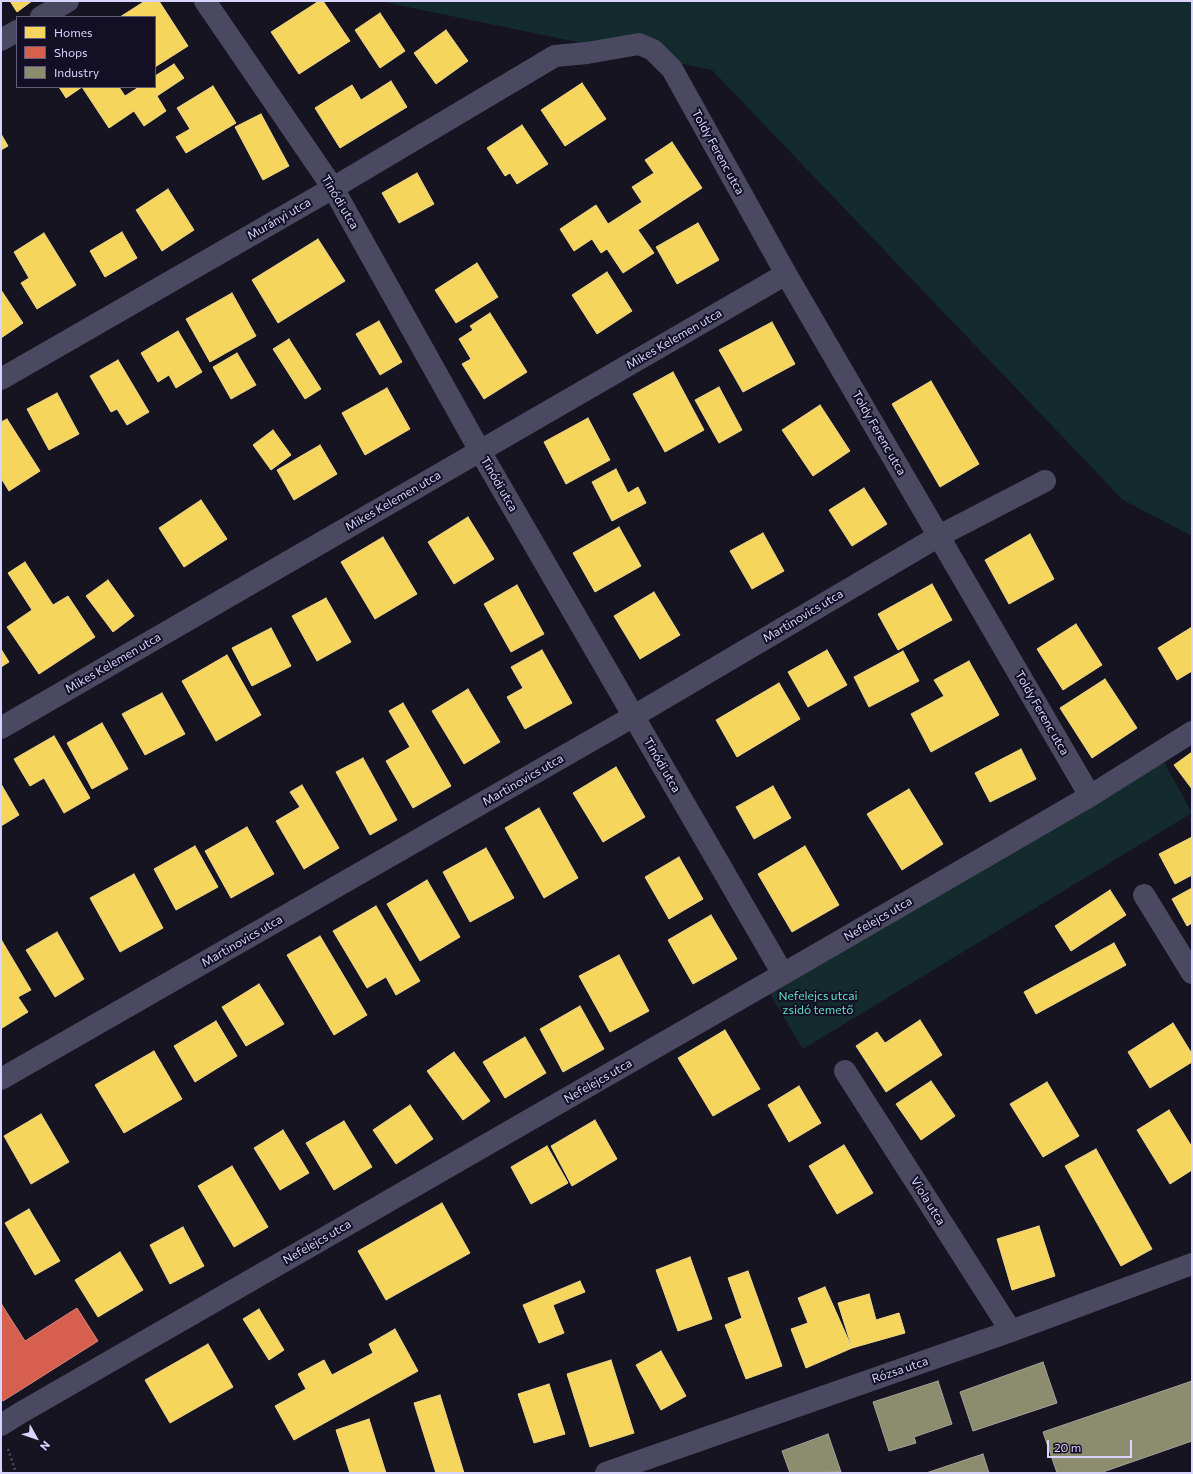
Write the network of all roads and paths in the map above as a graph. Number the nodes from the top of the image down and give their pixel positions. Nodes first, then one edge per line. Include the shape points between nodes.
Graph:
1 (68, 1) edge
2 (205, 1) edge
3 (43, 16) edge
4 (16, 32) edge
5 (1, 40) edge
6 (555, 56) joint
7 (333, 188) junction
8 (786, 274) junction
9 (1, 379) edge
10 (480, 451) junction
11 (1045, 481) dead end
12 (939, 536) junction
13 (634, 716) junction
14 (1, 728) edge
15 (1192, 732) edge
16 (1090, 796) junction
17 (1144, 895) dead end
18 (1192, 973) edge
19 (783, 974) junction
20 (845, 1071) dead end
21 (1, 1079) edge
22 (1192, 1264) edge
23 (1011, 1331) junction
24 (1, 1425) edge
25 (8, 1449) dead end
26 (16, 1473) edge
27 (606, 1473) edge

1 - 3 street
2 - 7 street, Tinódi utca
4 - 5 street
6 - 7 street, Murányi utca
6 - 8 street, Toldy Ferenc utca via 639,44 653,50 672,69
7 - 9 street, Murányi utca
7 - 10 street, Tinódi utca
8 - 10 street, Mikes Kelemen utca
8 - 12 street, Toldy Ferenc utca
10 - 13 street, Tinódi utca
10 - 14 street, Mikes Kelemen utca
11 - 12 street, Martinovics utca
12 - 13 street, Martinovics utca
12 - 16 street, Toldy Ferenc utca
13 - 19 street, Tinódi utca
13 - 21 street, Martinovics utca
15 - 16 street, Nefelejcs utca
16 - 19 street, Nefelejcs utca
17 - 18 street
19 - 24 street, Nefelejcs utca
20 - 23 street, Viola utca
22 - 23 street, Rózsa utca
23 - 27 street, Rózsa utca
25 - 26 path

